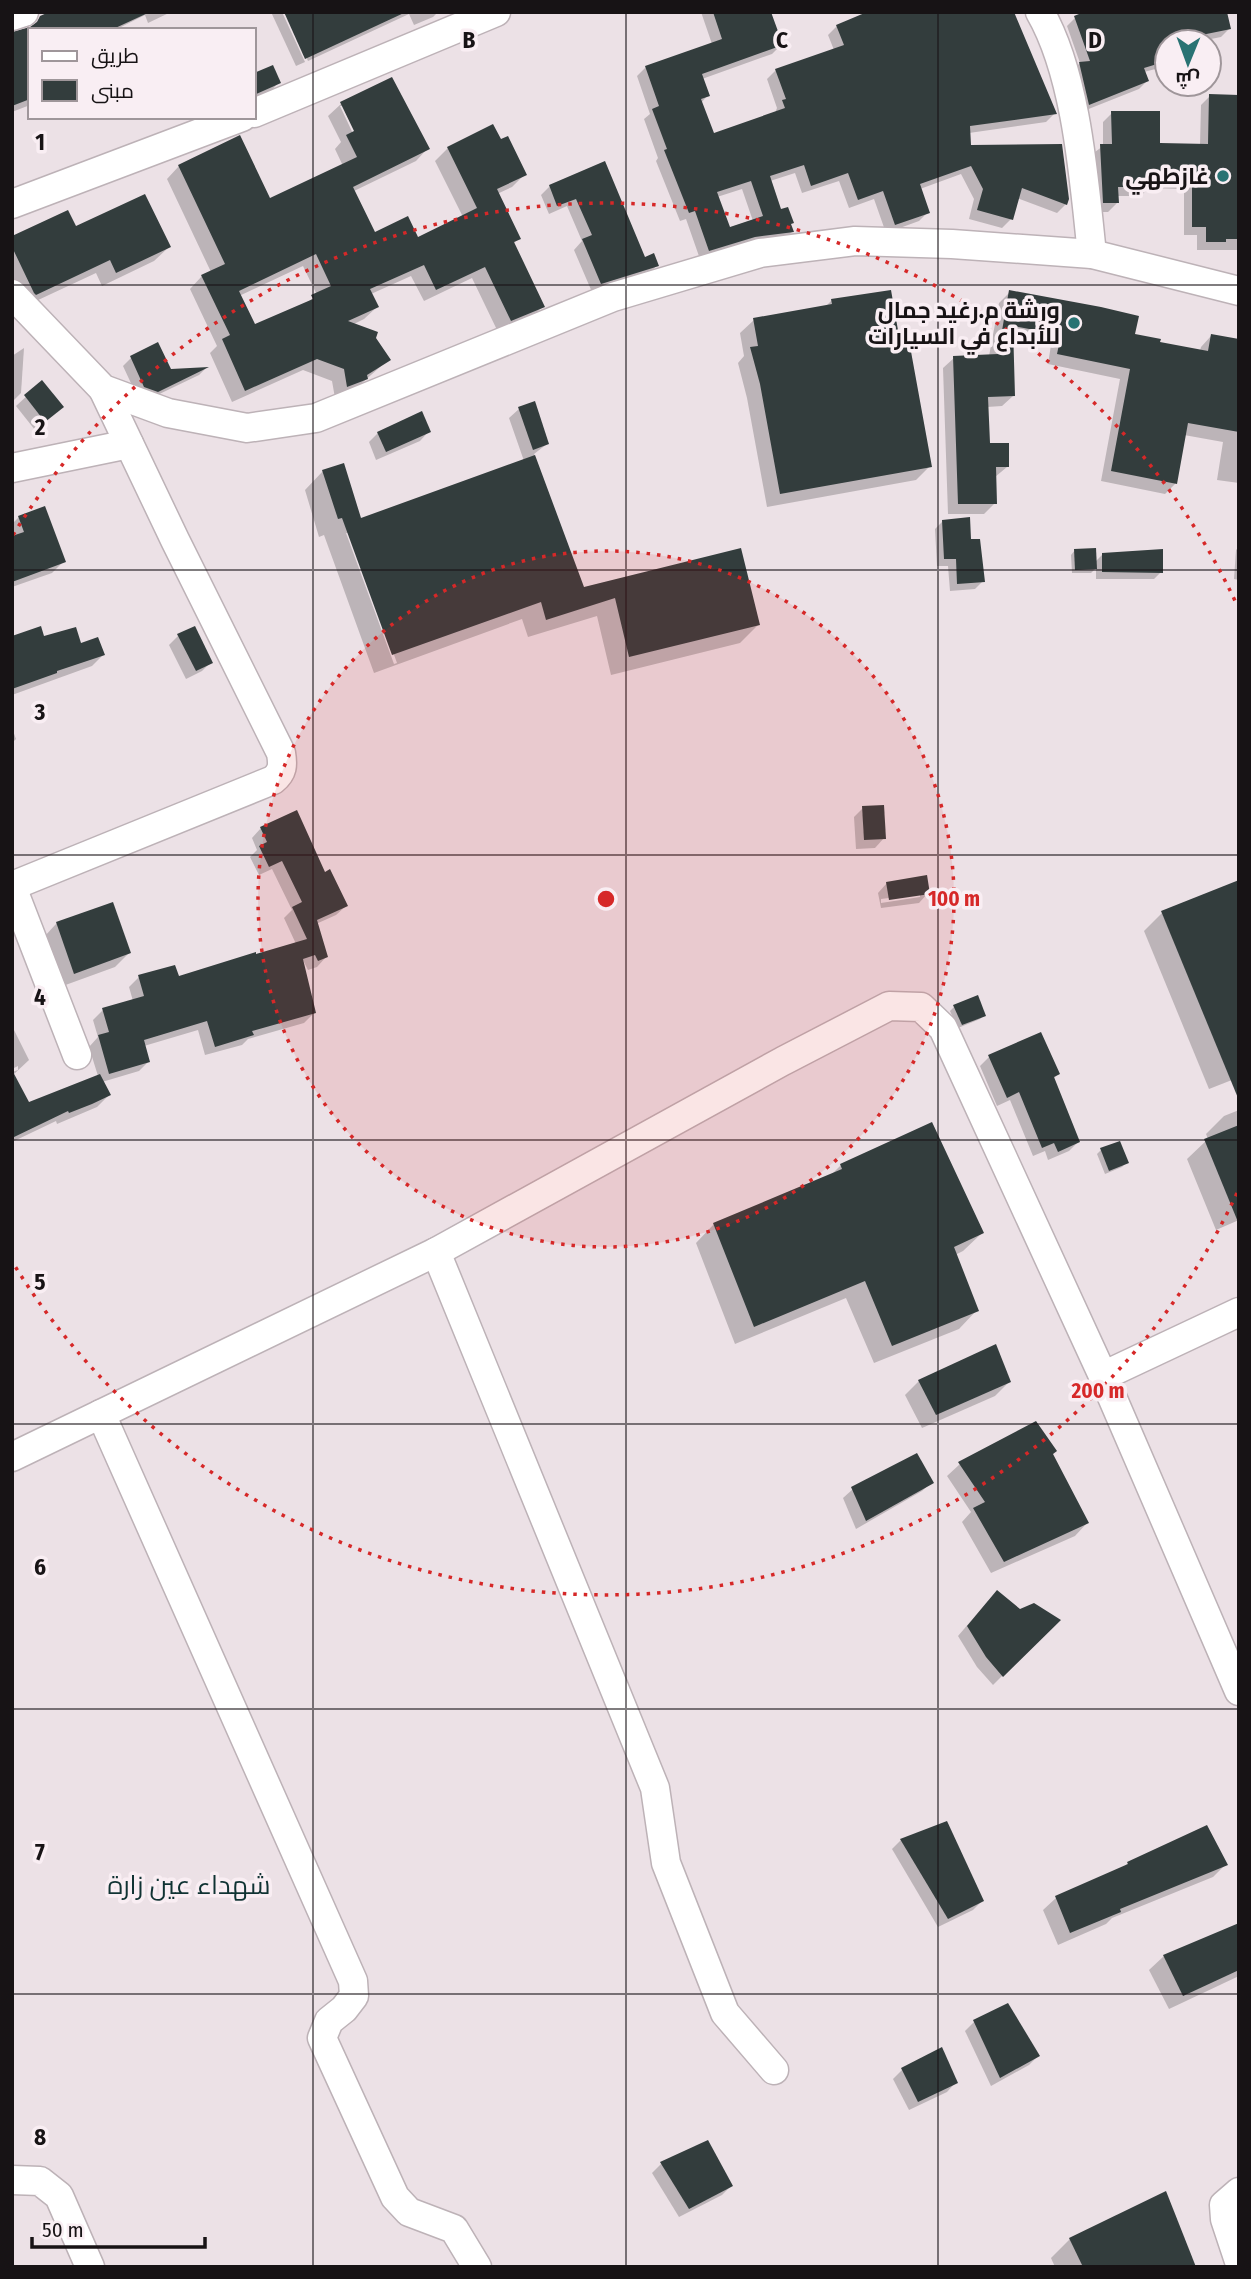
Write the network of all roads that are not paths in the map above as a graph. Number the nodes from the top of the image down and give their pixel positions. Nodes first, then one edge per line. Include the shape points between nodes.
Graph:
1 (23, 12) edge
2 (496, 12) edge
3 (1040, 12) edge
4 (12, 16) edge
5 (256, 112) edge
6 (237, 119) edge
7 (12, 204) edge
8 (1092, 254) junction
9 (1239, 291) edge
10 (12, 294) edge
11 (103, 389) junction
12 (129, 444) junction
13 (12, 468) edge
14 (12, 886) edge
15 (77, 1055) dead end
16 (436, 1252) junction
17 (1239, 1312) edge
18 (1103, 1376) junction
19 (101, 1414) junction
20 (12, 1457) edge
21 (1239, 1691) edge
22 (774, 2070) dead end
23 (12, 2179) edge
24 (1239, 2192) edge
25 (1239, 2261) edge
26 (90, 2267) edge
27 (477, 2267) edge

1 - 4 street
2 - 5 street
3 - 8 street via 1064,72
6 - 7 street
8 - 9 street
8 - 11 street via 855,241 760,253 614,297 316,418 247,428 168,413
10 - 11 street
11 - 12 street
12 - 13 street
12 - 14 street via 283,765 273,780
14 - 15 street
16 - 18 street via 889,1006 921,1007 943,1028
16 - 19 street
16 - 22 street via 655,1788 666,1863 725,2013
17 - 18 street
18 - 21 street
19 - 20 street
19 - 27 street via 353,1982 354,1996 329,2021 322,2038 395,2197 409,2212 454,2229
23 - 26 street via 40,2180 59,2196
24 - 25 street via 1224,2206

